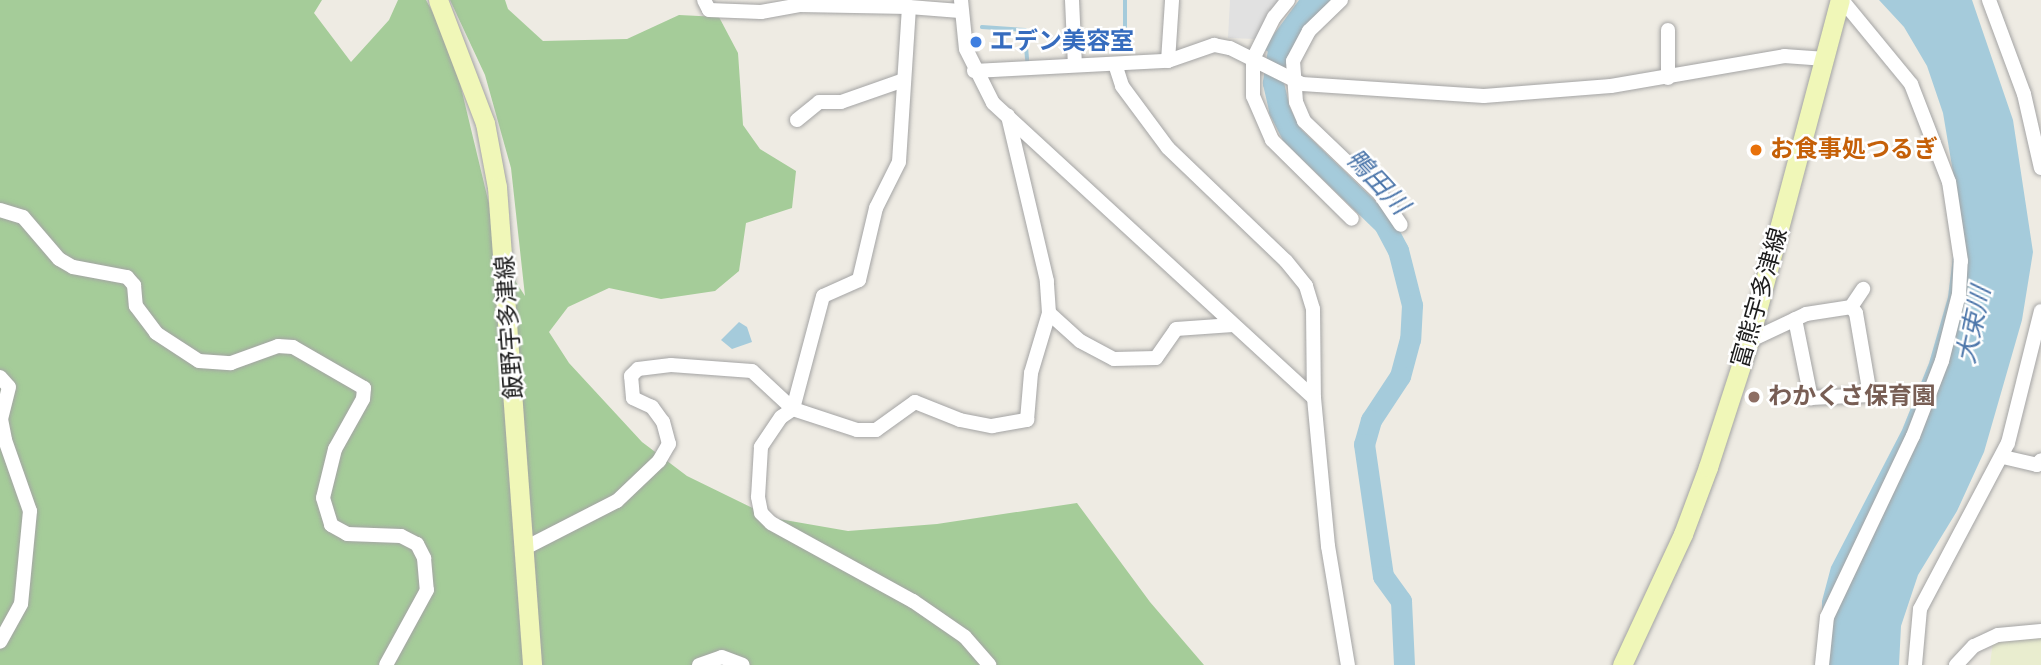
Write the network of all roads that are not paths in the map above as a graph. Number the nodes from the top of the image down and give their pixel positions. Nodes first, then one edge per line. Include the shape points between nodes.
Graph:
1 (438, 0) edge
2 (704, 0) edge
3 (1072, 0) edge
4 (1172, 0) edge
5 (1288, 0) edge
6 (1341, 0) edge
7 (1841, 0) edge
8 (1989, 0) edge
9 (885, 3) edge
10 (961, 6) edge
11 (909, 7) junction
12 (1668, 30) dead end
13 (1252, 59) junction
14 (1826, 60) junction
15 (1168, 61) junction
16 (1115, 64) junction
17 (1075, 65) junction
18 (974, 71) junction
19 (1291, 78) junction
20 (1668, 78) junction
21 (901, 81) junction
22 (1008, 116) junction
23 (797, 120) dead end
24 (2041, 168) edge
25 (0, 210) edge
26 (1352, 219) dead end
27 (1401, 225) dead end
28 (1863, 289) dead end
29 (1851, 307) junction
30 (2041, 311) edge
31 (1049, 313) junction
32 (1795, 319) junction
33 (1233, 325) junction
34 (1749, 341) junction
35 (2037, 356) edge
36 (0, 376) edge
37 (1314, 398) junction
38 (793, 409) junction
39 (2003, 457) junction
40 (2041, 460) edge
41 (525, 548) junction
42 (2041, 631) edge
43 (0, 642) edge
44 (386, 665) edge
45 (532, 665) edge
46 (699, 665) edge
47 (743, 665) edge
48 (989, 665) edge
49 (1348, 665) edge
50 (1622, 665) edge
51 (1822, 665) edge
52 (1915, 665) edge
53 (1956, 665) edge

1 - 41 main road, 飯野宇多津線 via 478,100 497,187
2 - 9 street via 709,10 761,12 789,6
3 - 17 street
4 - 15 street
5 - 13 street
6 - 19 street via 1309,32 1293,61
7 - 14 main road, 富熊宇多津線
7 - 51 street via 1912,84 1949,182 1961,261 1959,294 1942,361 1913,436 1827,617
8 - 24 street via 2024,94
9 - 11 street
10 - 11 street
10 - 18 street
11 - 21 street
12 - 20 street
13 - 15 street via 1214,45
13 - 19 street
13 - 26 street via 1253,96 1272,140
14 - 20 street via 1784,55
14 - 34 main road, 富熊宇多津線
15 - 16 street
16 - 17 street
16 - 37 street via 1122,86 1168,148 1286,261 1306,286 1313,309
17 - 18 street
18 - 22 street via 993,103
19 - 20 street via 1302,84 1348,90 1484,96
19 - 27 street via 1304,121 1380,194
21 - 23 street via 841,102 819,102
21 - 38 street via 898,162 876,208 859,280 823,296
22 - 31 street via 1035,221
22 - 33 street
25 - 44 street via 23,217 59,259 73,267 127,276 134,285 136,306 156,333 199,361 231,363 278,346 293,347 364,388 363,399 335,449 323,498 331,525 347,534 401,536 417,544 424,558 427,590
28 - 29 street
29 - 32 street
29 - 32 street via 1856,313 1870,395 1811,398
30 - 35 street
31 - 33 street via 1080,341 1114,359 1156,358 1176,329
31 - 38 street via 1031,373 1027,420 992,426 960,420 915,402 876,430 856,430
32 - 34 street
33 - 37 street
34 - 50 main road, 富熊宇多津線 via 1684,534
35 - 39 street
36 - 43 street via 9,387 1,419 5,440 30,511 21,604
37 - 49 street via 1328,546
38 - 41 street via 752,371 671,365 638,369 631,376 633,398 652,407 663,422 669,444 659,461 617,501
38 - 48 street via 781,417 761,447 761,513 771,523 914,601 965,637
39 - 40 street via 2037,465
39 - 52 street via 1920,609
41 - 45 main road, 飯野宇多津線
42 - 53 street via 1998,635 1974,646
46 - 47 street via 722,657

